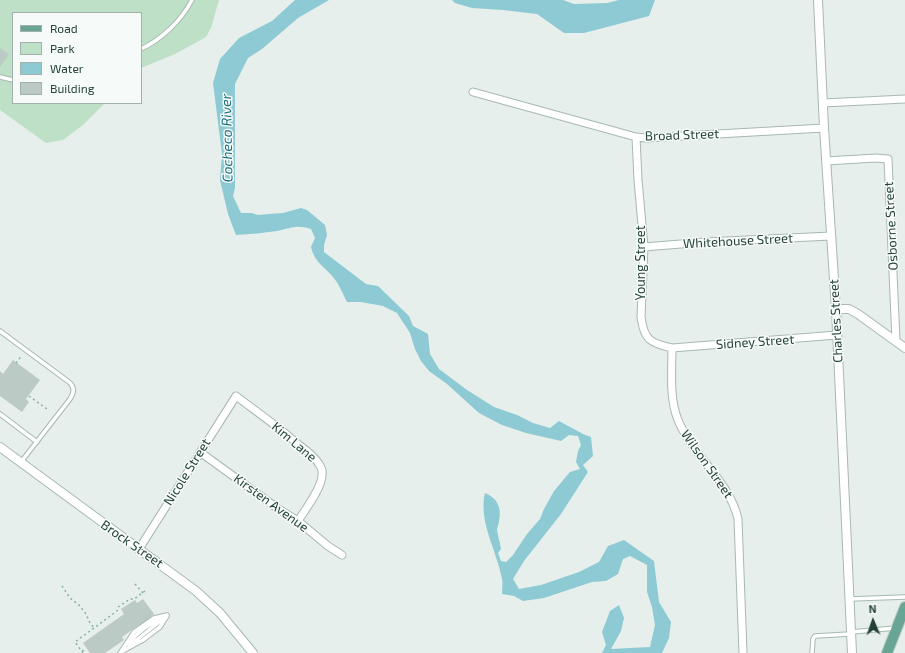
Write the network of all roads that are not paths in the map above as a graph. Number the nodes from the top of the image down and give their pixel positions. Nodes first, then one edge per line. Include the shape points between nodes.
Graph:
1 (192, 0) edge
2 (818, 0) edge
3 (142, 49) edge
4 (0, 77) edge
5 (12, 80) edge
6 (473, 92) dead end
7 (905, 99) edge
8 (823, 103) junction
9 (824, 128) junction
10 (636, 137) junction
11 (826, 161) junction
12 (831, 236) junction
13 (644, 246) junction
14 (836, 309) junction
15 (0, 331) edge
16 (837, 336) junction
17 (896, 341) junction
18 (672, 348) junction
19 (905, 348) edge
20 (236, 396) joint
21 (0, 414) edge
22 (37, 442) junction
23 (0, 447) edge
24 (200, 452) junction
25 (21, 463) junction
26 (298, 521) junction
27 (139, 549) junction
28 (342, 555) dead end
29 (905, 597) edge
30 (849, 599) junction
31 (905, 607) edge
32 (897, 628) junction
33 (851, 633) junction
34 (852, 643) junction
35 (120, 653) edge
36 (253, 653) edge
37 (743, 653) edge
38 (812, 653) edge
39 (852, 653) edge
40 (860, 653) edge
41 (887, 653) edge

1 - 3 lane via 170,29
2 - 8 street, Charles Street
4 - 5 lane
6 - 10 street, Broad Street
7 - 8 street
8 - 9 street, Charles Street
9 - 10 street, Broad Street
9 - 11 street, Charles Street
10 - 13 street, Young Street
11 - 12 street, Charles Street
11 - 17 street, Osborne Street via 888,159
12 - 13 street, Whitehouse Street
12 - 14 street, Charles Street
13 - 18 street, Young Street via 642,326 651,341
14 - 16 street, Charles Street
14 - 17 street via 849,309
15 - 22 lane via 69,382 73,388 73,395
16 - 18 street, Sidney Street
16 - 30 street, Charles Street
17 - 19 street
18 - 37 street, Wilson Street via 672,395 678,420 686,436 728,494 737,514
20 - 24 street, Nicole Street
20 - 26 street, Kim Lane via 289,436 313,457 322,469 318,489
21 - 22 lane
22 - 25 lane
23 - 25 street, Brock Street
24 - 26 street, Kirsten Avenue
24 - 27 street, Nicole Street
25 - 27 street, Brock Street
26 - 28 street, Kirsten Avenue
27 - 36 street, Brock Street via 206,600 230,624
29 - 30 lane
30 - 33 street, Charles Street
31 - 32 main road
32 - 33 lane
32 - 41 main road
33 - 34 street, Charles Street
33 - 38 lane via 815,636
34 - 39 street, Charles Street
34 - 40 street
35 - 35 lane via 154,632 167,615 137,634

